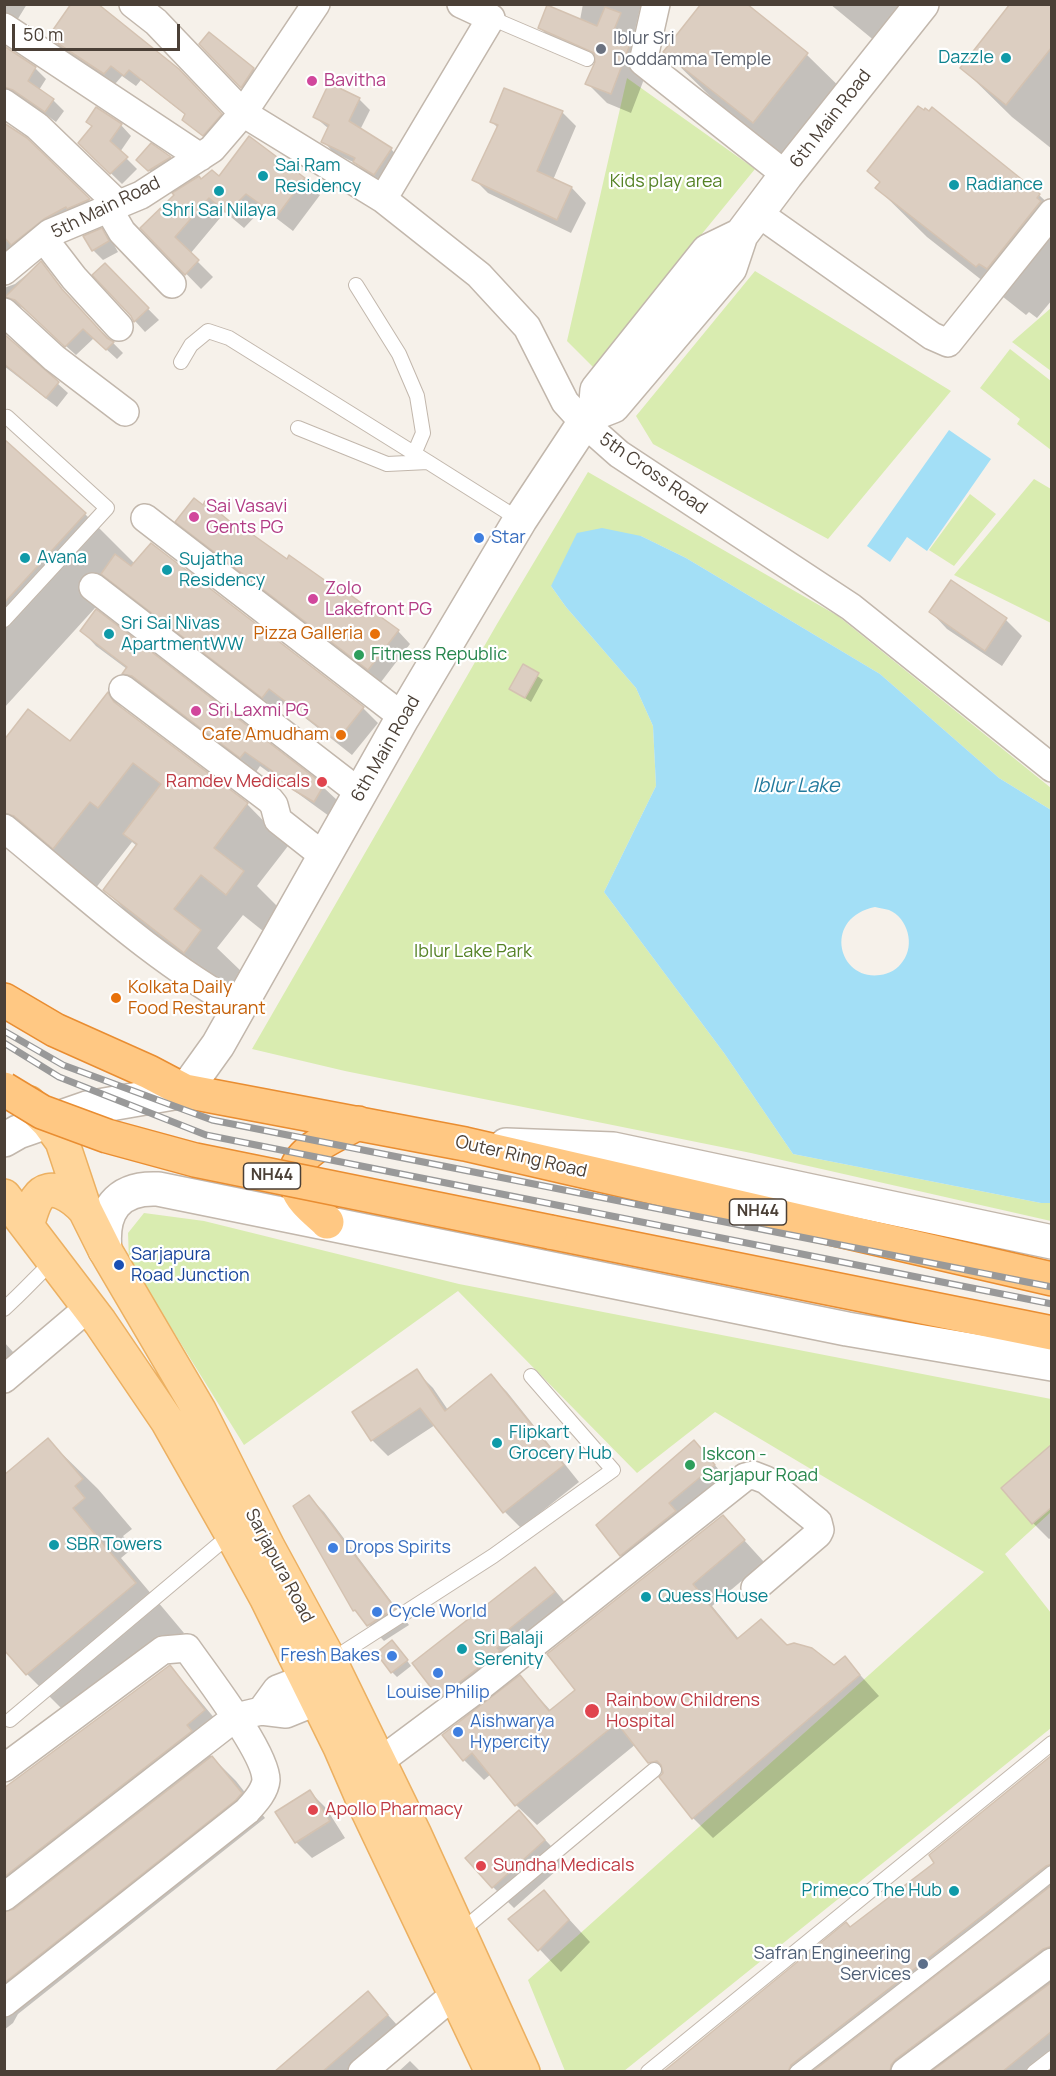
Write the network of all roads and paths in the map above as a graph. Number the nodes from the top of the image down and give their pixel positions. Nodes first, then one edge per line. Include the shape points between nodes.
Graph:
1 (133, 4) edge
2 (316, 4) edge
3 (461, 4) edge
4 (656, 4) edge
5 (922, 4) edge
6 (491, 18) junction
7 (4, 27) edge
8 (587, 59) dead end
9 (4, 103) edge
10 (243, 113) junction
11 (200, 157) junction
12 (786, 175) junction
13 (383, 199) junction
14 (113, 206) junction
15 (1052, 213) edge
16 (750, 224) junction
17 (44, 239) junction
18 (4, 271) edge
19 (172, 284) dead end
20 (356, 285) dead end
21 (4, 312) edge
22 (119, 327) dead end
23 (181, 362) dead end
24 (125, 412) dead end
25 (589, 418) junction
26 (4, 419) edge
27 (298, 428) dead end
28 (414, 454) junction
29 (428, 462) junction
30 (145, 518) dead end
31 (520, 520) junction
32 (93, 587) dead end
33 (4, 621) edge
34 (123, 689) dead end
35 (403, 717) junction
36 (1052, 768) edge
37 (360, 793) junction
38 (4, 828) edge
39 (325, 857) junction
40 (4, 1000) edge
41 (240, 1006) junction
42 (4, 1082) edge
43 (4, 1089) edge
44 (185, 1090) junction
45 (48, 1122) junction
46 (358, 1123) junction
47 (4, 1140) edge
48 (465, 1144) junction
49 (4, 1196) edge
50 (85, 1210) junction
51 (327, 1222) junction
52 (27, 1226) junction
53 (1052, 1242) edge
54 (105, 1250) junction
55 (54, 1260) junction
56 (1052, 1279) edge
57 (84, 1300) junction
58 (4, 1309) edge
59 (1052, 1334) edge
60 (4, 1356) edge
61 (1052, 1364) edge
62 (531, 1376) dead end
63 (4, 1379) edge
64 (231, 1533) junction
65 (755, 1588) dead end
66 (318, 1680) junction
67 (249, 1714) junction
68 (10, 1720) dead end
69 (1052, 1743) edge
70 (379, 1762) junction
71 (4, 1768) edge
72 (654, 1770) dead end
73 (1052, 1872) edge
74 (4, 1897) edge
75 (460, 1932) junction
76 (1052, 1962) edge
77 (455, 1994) junction
78 (4, 2003) edge
79 (1052, 2058) edge
80 (362, 2072) edge
81 (492, 2072) edge
82 (523, 2072) edge
83 (648, 2072) edge
84 (797, 2072) edge
85 (905, 2072) edge
86 (1034, 2072) edge

1 - 10 street, 5th Cross Road via 156,22
2 - 10 street, 5th Main Road
3 - 6 street
4 - 12 street via 643,63
5 - 12 street, 6th Main Road
6 - 8 lane
6 - 13 street
7 - 11 street
9 - 14 street via 37,126
10 - 11 street, 5th Main Road
10 - 13 street, 5th Cross Road
11 - 14 street, 5th Main Road via 141,195
12 - 16 street, 6th Main Road
13 - 25 street, 5th Cross Road via 479,275 527,327 565,402
14 - 17 street, 5th Main Road
14 - 19 street via 122,232
15 - 16 street via 948,343
16 - 25 street, 6th Main Road via 730,268 613,406
17 - 18 street, 5th Main Road
17 - 22 street
20 - 28 lane via 399,354 417,396 423,433
21 - 24 street via 54,358
23 - 28 lane via 191,345 208,331 229,338
25 - 31 street, 6th Main Road
25 - 36 street, 5th Cross Road via 618,454 851,607
26 - 33 lane via 7,417 107,508
27 - 29 lane via 387,464
28 - 29 lane
29 - 31 lane
30 - 35 street
31 - 35 street, 6th Main Road
32 - 37 street
34 - 39 street via 270,800 278,820
35 - 37 street, 6th Main Road
37 - 39 street, 6th Main Road
38 - 41 street via 160,956
39 - 41 street, 6th Main Road
40 - 44 highway, Outer Ring Road / NH44 via 55,1030
41 - 44 street, 6th Main Road
42 - 45 main road, Sarjapura Road
43 - 59 highway, NH44, bridge via 42,1112 107,1136 195,1160
44 - 45 street via 87,1108
44 - 46 highway, Outer Ring Road / NH44
45 - 47 street
45 - 50 main road, Sarjapura Road via 62,1141
46 - 48 highway, Outer Ring Road / NH44
46 - 51 highway via 313,1146 295,1171 297,1187 307,1203
48 - 53 street via 613,1149
48 - 56 highway, Outer Ring Road / NH44
49 - 52 main road, Sarjapura Road
50 - 52 main road via 69,1196 47,1191 39,1196
50 - 54 main road, Sarjapura Road
51 - 54 street via 142,1188 120,1197 112,1207 105,1221
51 - 61 street via 847,1329
52 - 55 main road, Sarjapura Road
54 - 66 main road, Sarjapura Road via 199,1410 268,1547
55 - 57 main road, Sarjapura Road
55 - 58 lane
57 - 60 street
57 - 63 street
57 - 64 main road, Sarjapura Road via 168,1422
62 - 66 lane via 613,1470
64 - 66 main road, Sarjapura Road
64 - 68 lane
65 - 70 street via 820,1530 818,1522 753,1474 745,1476
66 - 67 street via 286,1714
66 - 70 main road, Sarjapura Road
66 - 77 main road, Sarjapura Road
67 - 71 street via 187,1648 163,1650
67 - 74 street
67 - 78 street via 266,1781 259,1798
69 - 83 lane
70 - 75 main road, Sarjapura Road
72 - 75 lane
73 - 84 lane
75 - 82 main road, Sarjapura Road
76 - 85 street
77 - 80 street
77 - 81 main road, Sarjapura Road
79 - 86 lane

